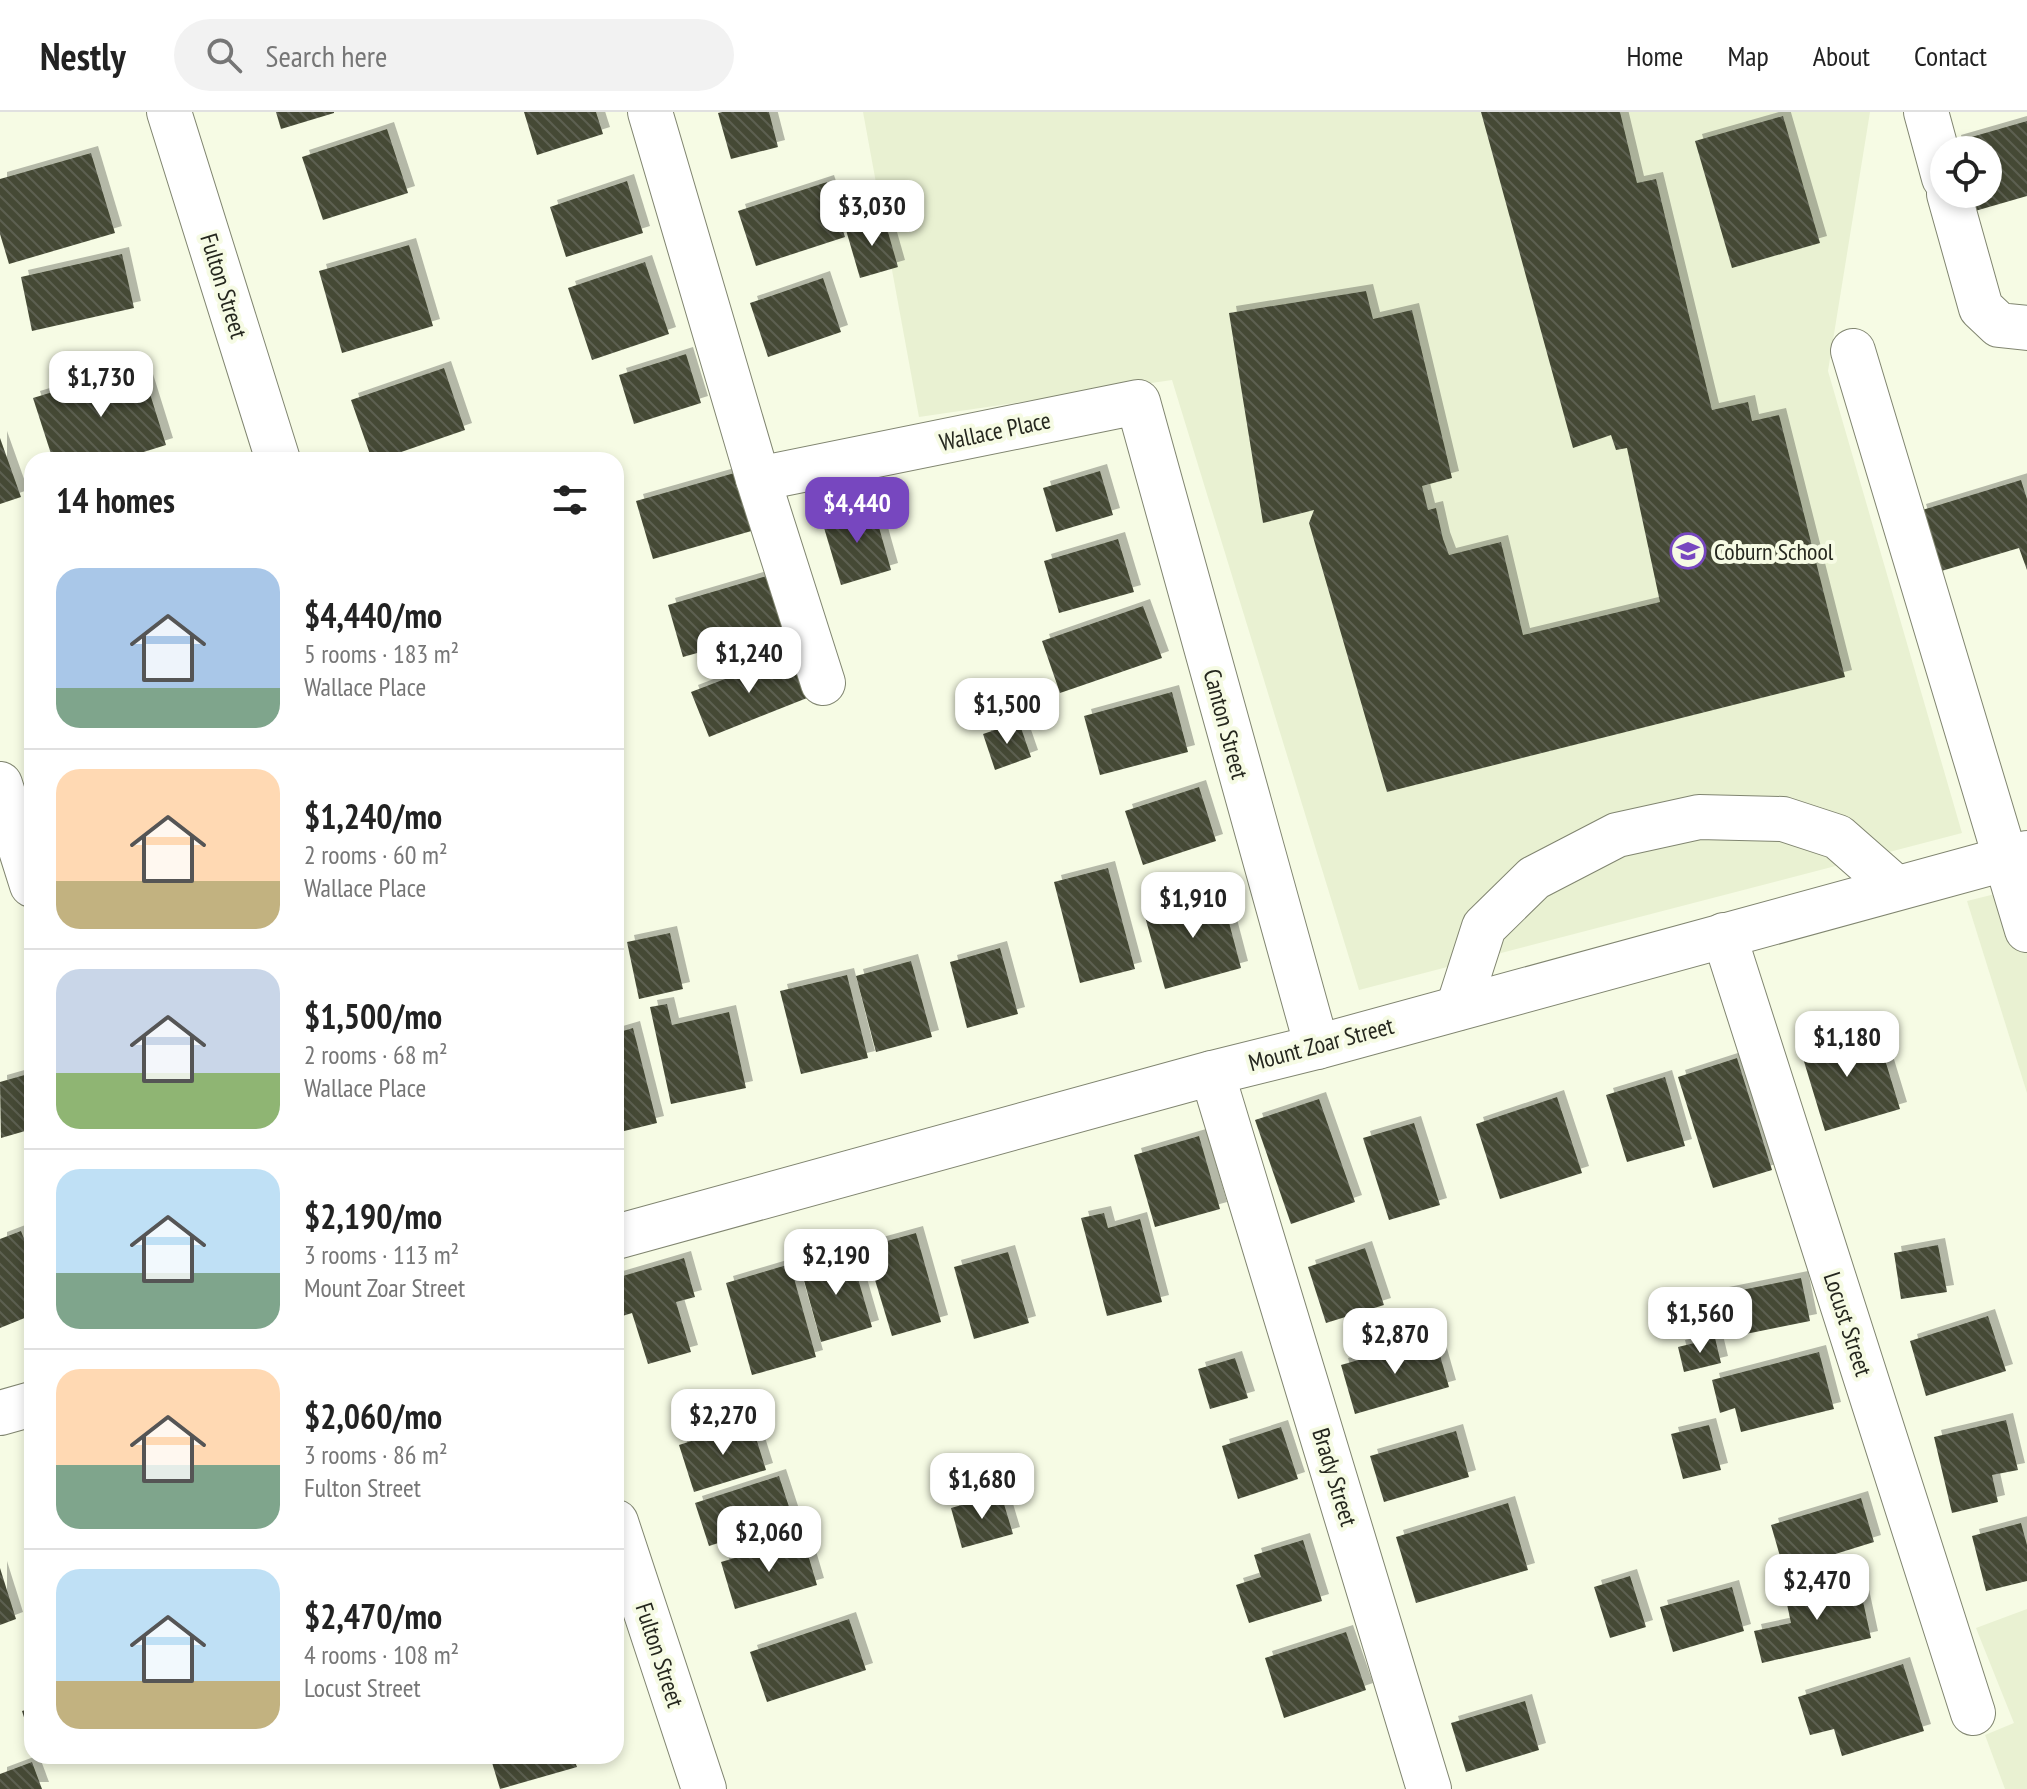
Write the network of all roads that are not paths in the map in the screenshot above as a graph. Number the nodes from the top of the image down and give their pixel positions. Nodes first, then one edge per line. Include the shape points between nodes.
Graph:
1 (169, 112) edge
2 (650, 112) edge
3 (1926, 112) edge
4 (1933, 136) edge
5 (1953, 208) edge
6 (2027, 328) edge
7 (1853, 351) dead end
8 (1138, 402) joint
9 (275, 452) edge
10 (758, 479) junction
11 (823, 683) dead end
12 (0, 784) edge
13 (2017, 855) edge
14 (24, 860) edge
15 (1896, 888) junction
16 (2027, 930) edge
17 (1724, 935) junction
18 (1458, 1008) junction
19 (1317, 1047) junction
20 (1212, 1073) junction
21 (624, 1235) edge
22 (24, 1406) edge
23 (0, 1413) edge
24 (624, 1546) edge
25 (1973, 1713) dead end
26 (704, 1789) edge
27 (1429, 1789) edge

1 - 9 street, Fulton Street
2 - 10 street
3 - 4 street
5 - 6 street via 1981,308 1999,325
7 - 13 street
8 - 10 street, Wallace Place
8 - 19 street, Canton Street
10 - 11 street
12 - 14 street
13 - 15 street, Mount Zoar Street
13 - 16 street
15 - 17 street, Mount Zoar Street
15 - 18 street via 1838,837 1783,819 1699,817 1617,835 1534,878 1484,927
17 - 18 street, Mount Zoar Street
17 - 25 street, Locust Street
18 - 19 street, Mount Zoar Street
19 - 20 street, Mount Zoar Street
20 - 21 street, Mount Zoar Street
20 - 27 street, Brady Street
22 - 23 street
24 - 26 street, Fulton Street

